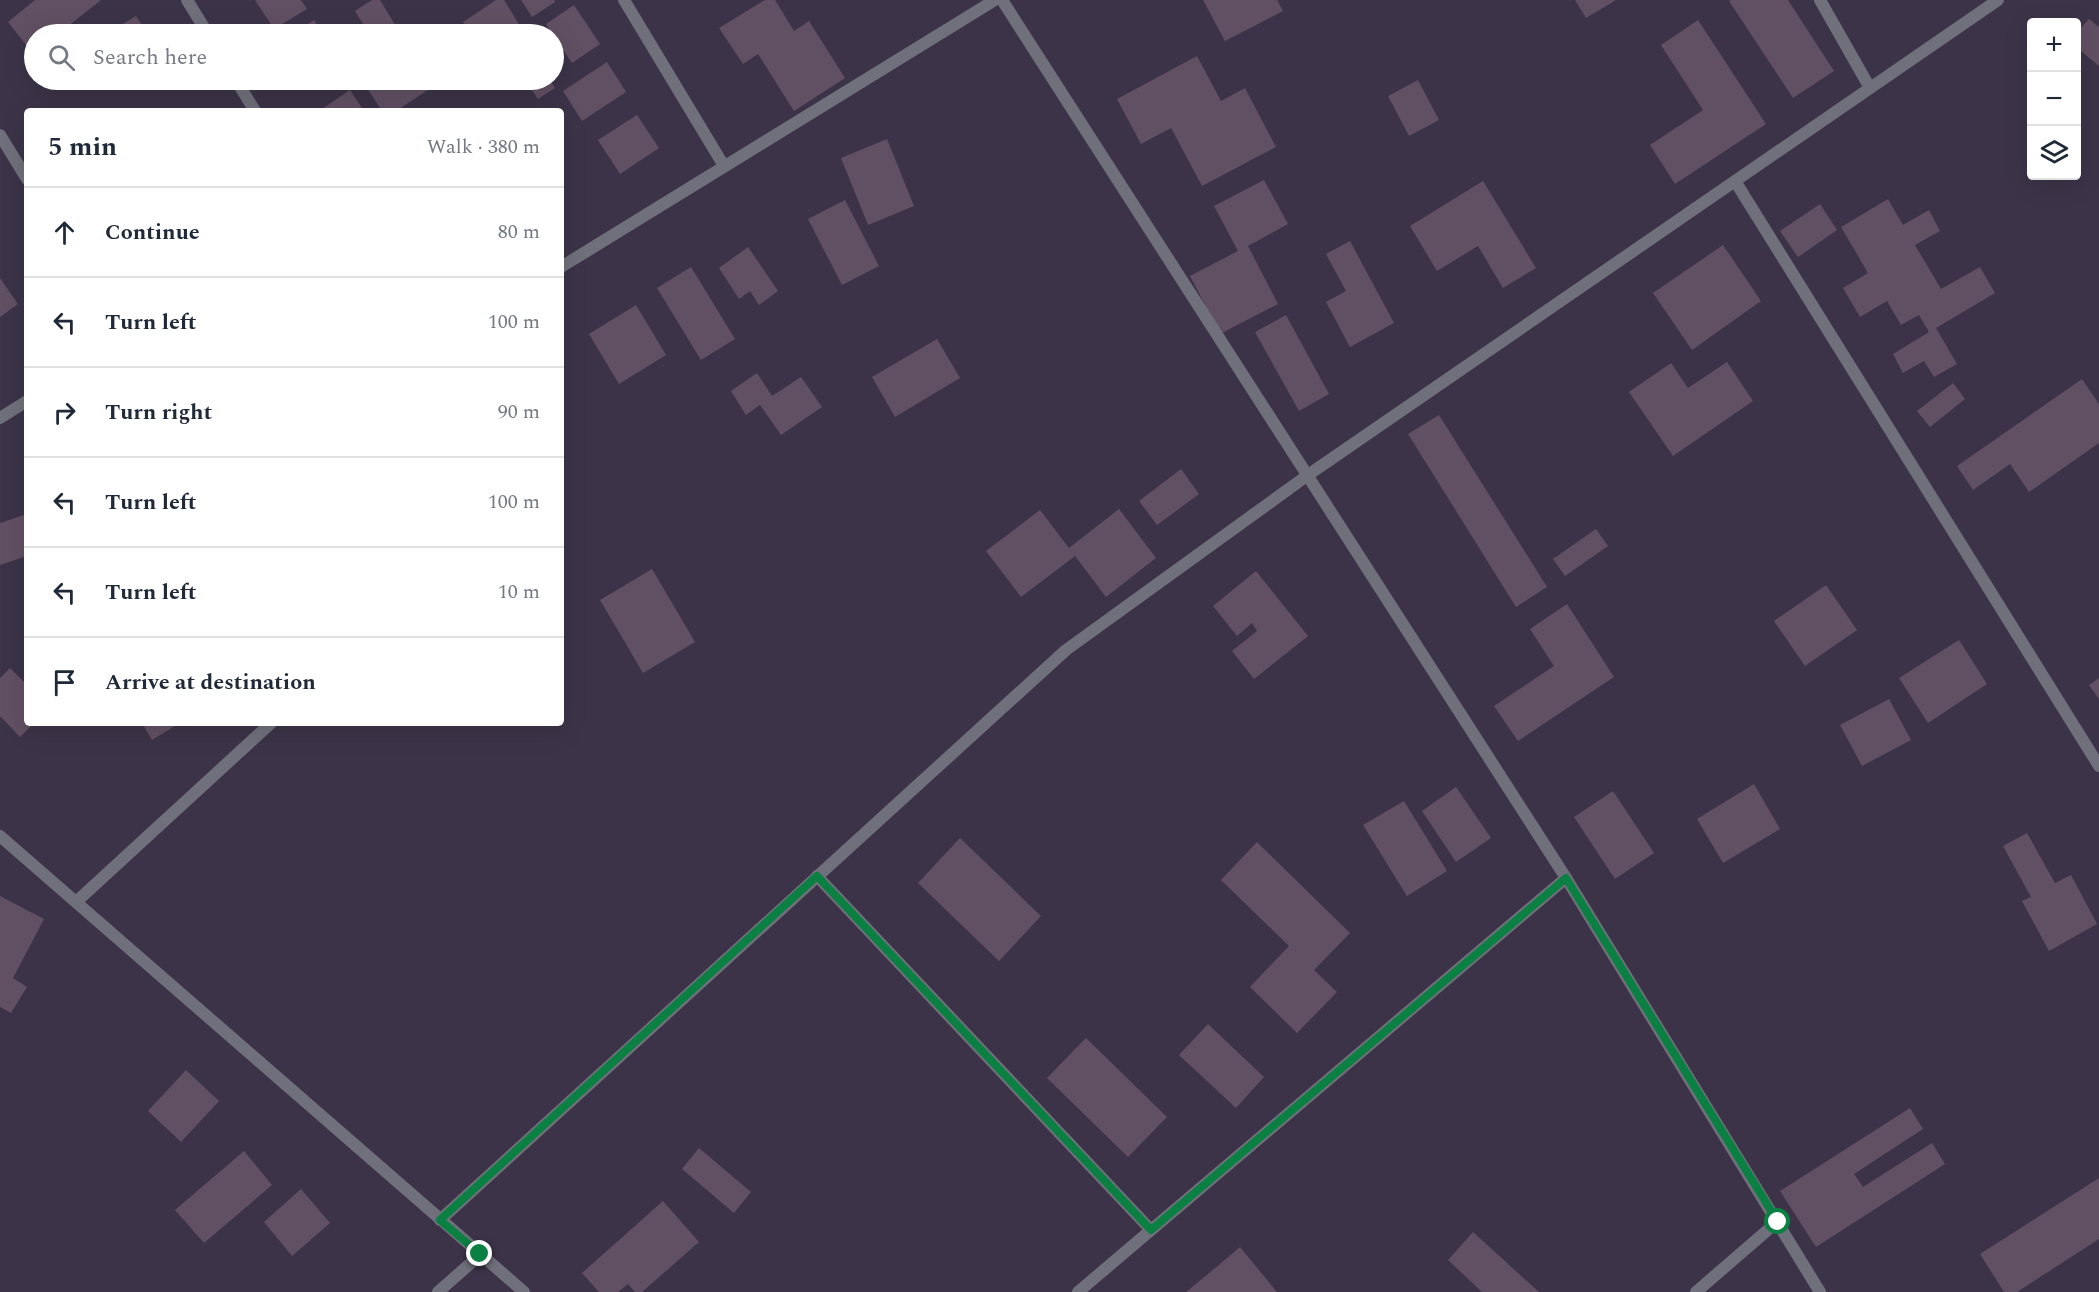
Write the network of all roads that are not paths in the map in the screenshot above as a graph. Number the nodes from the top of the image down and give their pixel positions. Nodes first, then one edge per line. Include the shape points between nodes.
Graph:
1 (187, 0) edge
2 (624, 0) edge
3 (995, 0) edge
4 (1002, 0) edge
5 (1820, 0) edge
6 (1998, 0) edge
7 (202, 24) edge
8 (1870, 88) junction
9 (242, 90) edge
10 (253, 108) edge
11 (0, 135) edge
12 (724, 166) junction
13 (24, 174) edge
14 (1735, 181) junction
15 (564, 265) edge
16 (24, 403) edge
17 (0, 418) edge
18 (1308, 475) junction
19 (268, 726) edge
20 (2099, 766) edge
21 (0, 836) edge
22 (817, 876) junction
23 (1566, 878) junction
24 (76, 902) junction
25 (440, 1220) junction
26 (1778, 1222) junction
27 (1151, 1230) junction
28 (480, 1254) junction
29 (438, 1292) edge
30 (524, 1292) edge
31 (1078, 1292) edge
32 (1696, 1292) edge
33 (1820, 1292) edge

1 - 7 street
2 - 12 street
3 - 12 street
4 - 18 street
5 - 8 street
6 - 8 street
8 - 14 street
9 - 10 street
11 - 13 street
12 - 15 street
14 - 18 street
14 - 20 street
16 - 17 street
18 - 22 street via 1066,650
18 - 23 street
19 - 24 street
21 - 24 street
22 - 25 street
22 - 27 street
23 - 26 street
23 - 27 street
24 - 25 street
25 - 28 street
26 - 32 street
26 - 33 street
27 - 31 street
28 - 29 street
28 - 30 street

